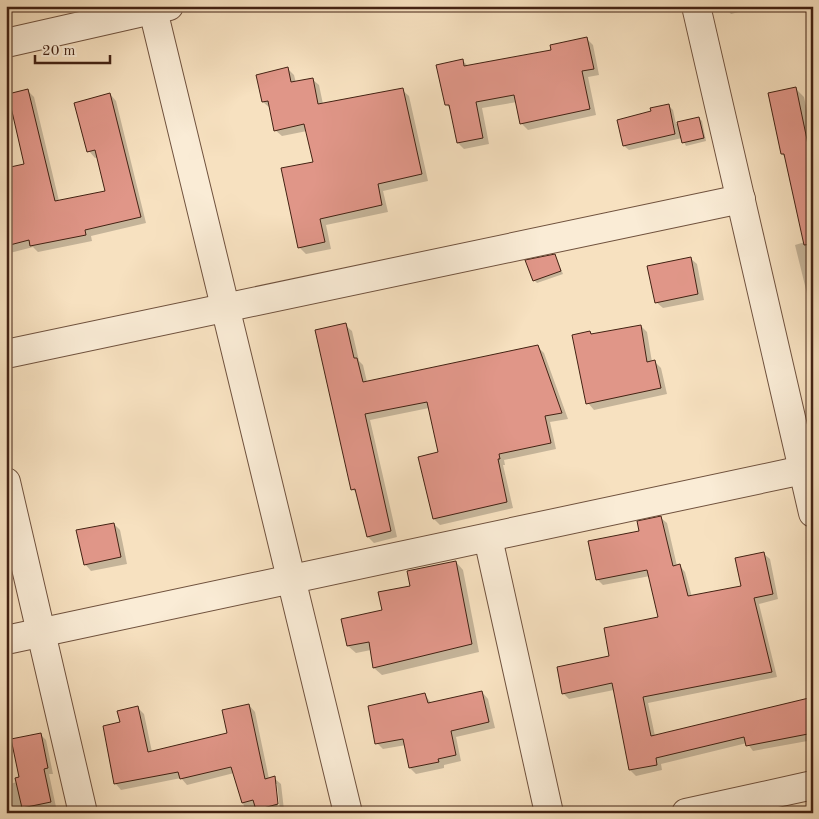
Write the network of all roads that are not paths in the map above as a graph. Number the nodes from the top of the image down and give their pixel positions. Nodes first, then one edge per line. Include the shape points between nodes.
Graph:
1 (696, 6) edge
2 (161, 8) edge
3 (6, 43) edge
4 (741, 199) junction
5 (226, 308) junction
6 (6, 354) edge
7 (803, 470) junction
8 (6, 482) edge
9 (813, 512) edge
10 (488, 538) junction
11 (292, 579) junction
12 (41, 633) junction
13 (6, 640) edge
14 (813, 785) edge
15 (83, 813) edge
16 (348, 813) edge
17 (550, 813) edge
18 (686, 813) edge

1 - 4 street
2 - 3 street
2 - 5 street
4 - 5 street
4 - 7 street
5 - 6 street
5 - 11 street
7 - 9 street
7 - 10 street
8 - 12 street
10 - 11 street
10 - 17 street
11 - 12 street
11 - 16 street
12 - 13 street
12 - 15 street
14 - 18 street

